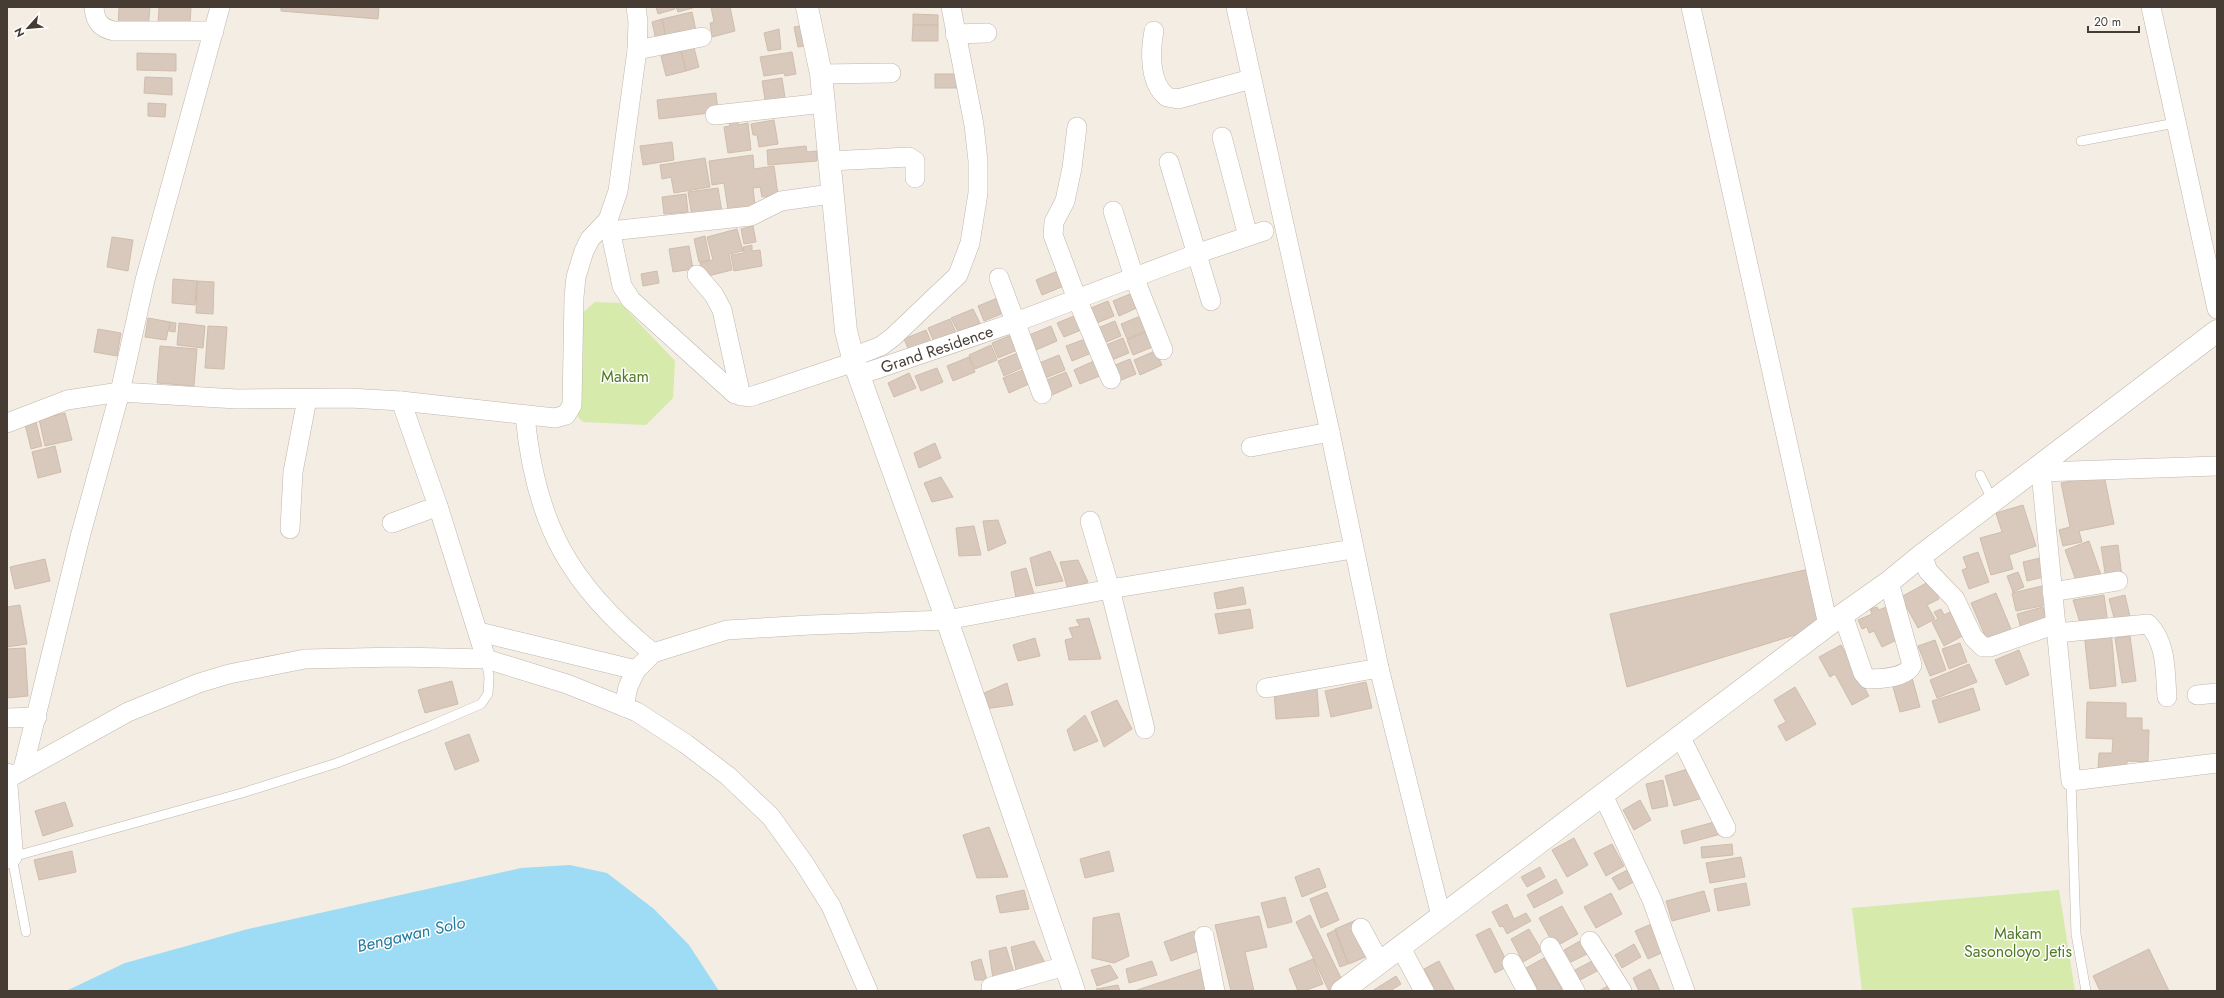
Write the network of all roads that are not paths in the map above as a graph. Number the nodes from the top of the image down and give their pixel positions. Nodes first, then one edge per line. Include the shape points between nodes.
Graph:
1 (94, 7) edge
2 (220, 7) edge
3 (636, 7) edge
4 (807, 7) edge
5 (951, 7) edge
6 (1236, 7) edge
7 (1691, 7) edge
8 (2150, 7) edge
9 (214, 31) junction
10 (1154, 31) dead end
11 (955, 34) junction
12 (987, 34) dead end
13 (702, 37) dead end
14 (637, 50) junction
15 (891, 73) dead end
16 (821, 74) junction
17 (1251, 79) junction
18 (824, 103) junction
19 (715, 115) dead end
20 (2175, 123) junction
21 (1077, 127) dead end
22 (1222, 138) dead end
23 (2081, 141) dead end
24 (830, 161) junction
25 (1168, 162) dead end
26 (915, 178) dead end
27 (831, 194) junction
28 (1113, 210) dead end
29 (609, 226) junction
30 (1196, 254) junction
31 (697, 275) dead end
32 (1134, 277) junction
33 (999, 278) dead end
34 (1077, 299) junction
35 (1211, 301) dead end
36 (2217, 309) edge
37 (1016, 322) junction
38 (2217, 331) edge
39 (1163, 350) dead end
40 (855, 365) junction
41 (1111, 379) dead end
42 (120, 392) junction
43 (1042, 394) dead end
44 (741, 396) junction
45 (307, 399) junction
46 (401, 401) junction
47 (525, 415) junction
48 (7, 423) edge
49 (1330, 432) junction
50 (1251, 447) dead end
51 (2217, 466) edge
52 (2039, 470) junction
53 (1980, 475) dead end
54 (1992, 501) junction
55 (438, 506) junction
56 (1090, 521) dead end
57 (392, 523) dead end
58 (290, 529) dead end
59 (1353, 549) junction
60 (1922, 555) junction
61 (2118, 581) dead end
62 (1889, 582) junction
63 (1110, 588) junction
64 (2052, 592) junction
65 (947, 620) junction
66 (1835, 620) junction
67 (2056, 628) junction
68 (479, 632) junction
69 (653, 653) junction
70 (486, 660) junction
71 (1379, 668) junction
72 (636, 670) junction
73 (1266, 688) dead end
74 (2217, 693) edge
75 (2197, 695) dead end
76 (2167, 697) dead end
77 (624, 707) junction
78 (37, 717) junction
79 (7, 718) edge
80 (1145, 729) dead end
81 (1681, 738) junction
82 (2217, 763) edge
83 (11, 775) edge
84 (2071, 781) junction
85 (1602, 795) junction
86 (1726, 828) dead end
87 (10, 858) edge
88 (1441, 916) junction
89 (1361, 928) dead end
90 (26, 932) dead end
91 (1204, 936) dead end
92 (1590, 941) dead end
93 (1550, 947) dead end
94 (1401, 948) junction
95 (1380, 963) junction
96 (1512, 963) dead end
97 (1065, 966) junction
98 (991, 987) dead end
99 (868, 991) edge
100 (1074, 991) edge
101 (1215, 991) edge
102 (1342, 991) edge
103 (1424, 991) edge
104 (1527, 991) edge
105 (1575, 991) edge
106 (1622, 991) edge
107 (1685, 991) edge
108 (2086, 991) edge

1 - 9 street via 104,29
2 - 9 street
3 - 14 street
4 - 16 street
5 - 11 street
6 - 17 street
7 - 66 street
8 - 20 street
9 - 42 street via 145,280
10 - 17 street via 1150,49 1158,84 1167,97 1178,99
11 - 12 street
11 - 40 street via 974,125 978,161 978,193 970,243 958,275 893,337
13 - 14 street
14 - 29 street via 618,191
15 - 16 street
16 - 18 street
17 - 49 street
18 - 19 street
18 - 24 street
20 - 23 lane
20 - 36 street
21 - 34 street via 1065,201 1053,228 1056,245
22 - 30 street, Grand Residence via 1256,233
24 - 26 street via 909,157 915,161
24 - 27 street
25 - 30 street
27 - 29 street via 781,202 751,216
27 - 40 street via 846,332
28 - 32 street
29 - 44 street via 622,286 631,300 729,390
29 - 47 street via 587,245 576,277 572,408 566,414 555,418
30 - 32 street, Grand Residence
30 - 35 street
31 - 44 street via 714,295 722,310
32 - 34 street, Grand Residence
32 - 39 street
33 - 37 street
34 - 37 street, Grand Residence
34 - 41 street
37 - 40 street, Grand Residence
37 - 43 street
38 - 52 street
40 - 44 street via 756,395
40 - 65 street
42 - 45 street via 237,399
42 - 48 street via 67,400
42 - 78 street via 80,537
45 - 46 street
45 - 58 street via 293,472
46 - 47 street
46 - 55 street
47 - 69 street via 528,455 538,494 552,531 571,566 594,599 622,628
49 - 50 street
49 - 59 street
51 - 52 street
52 - 54 street
52 - 64 street
53 - 54 lane
54 - 60 street
55 - 57 street
55 - 68 street
56 - 63 street
59 - 63 street
59 - 71 street
60 - 62 street
60 - 67 street via 1928,571 1955,599 1973,637 1983,647
61 - 64 street
62 - 66 street
62 - 66 street via 1912,664 1908,670 1880,679 1868,679
63 - 65 street
63 - 80 street
64 - 67 street
65 - 69 street via 727,630
65 - 97 street
66 - 81 street
67 - 76 street via 2148,624 2161,642
67 - 84 street
68 - 70 street
68 - 72 street
69 - 72 street
70 - 77 street via 567,684
70 - 83 street via 400,657 305,659 229,674 199,683 128,712
70 - 87 lane via 488,694 481,704 430,726 337,763 242,793
71 - 73 street
71 - 88 street
72 - 77 street via 628,687
74 - 75 street
77 - 99 street via 636,712 692,749 728,776 771,817 831,906
78 - 79 street
78 - 83 street
81 - 85 street
81 - 86 street
82 - 84 street
83 - 87 street
84 - 108 lane via 2076,934
85 - 88 street
85 - 107 street via 1652,900
87 - 90 lane
88 - 94 street
89 - 95 street
91 - 101 street
92 - 106 street
93 - 105 street
94 - 95 street
94 - 103 street
95 - 102 street
96 - 104 street
97 - 98 street
97 - 100 street

